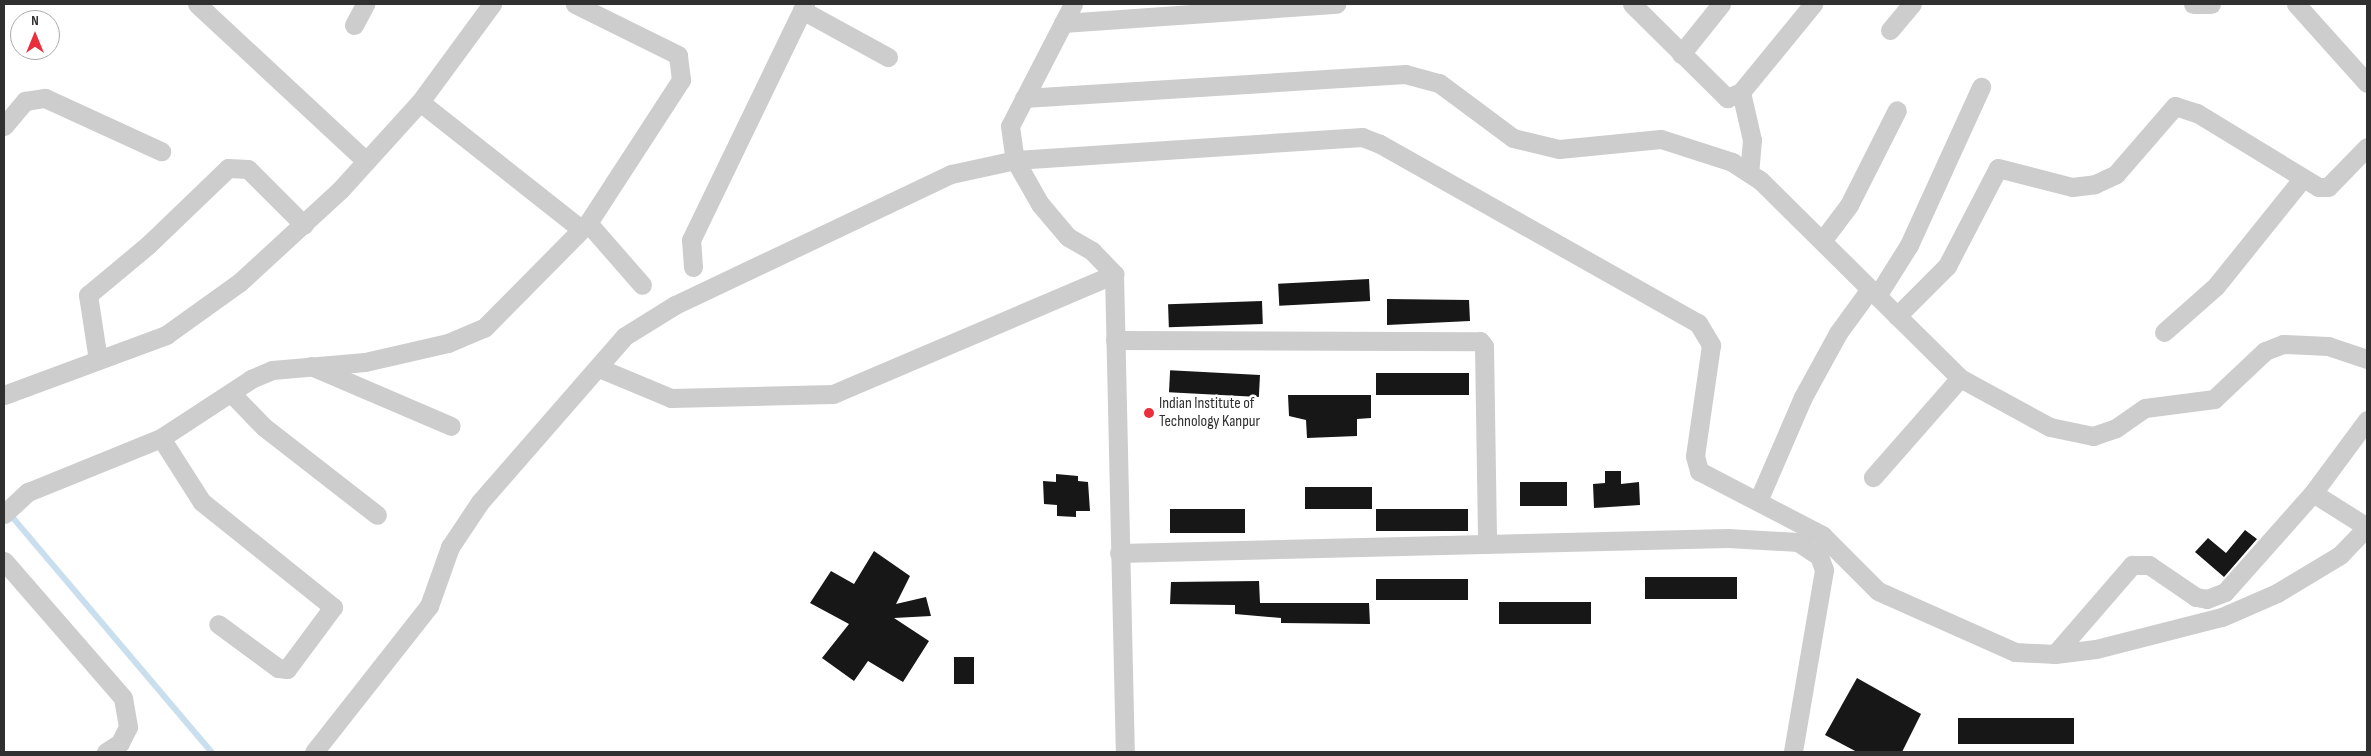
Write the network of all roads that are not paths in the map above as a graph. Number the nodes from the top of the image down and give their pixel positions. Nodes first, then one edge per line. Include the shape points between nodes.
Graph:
1 (190, 4) edge
2 (197, 4) edge
3 (365, 4) edge
4 (492, 4) edge
5 (575, 4) edge
6 (1073, 4) edge
7 (1336, 4) edge
8 (1632, 4) edge
9 (1721, 4) edge
10 (1813, 4) edge
11 (1912, 4) edge
12 (2193, 4) edge
13 (2212, 4) edge
14 (2296, 4) edge
15 (803, 7) edge
16 (1063, 23) junction
17 (354, 25) dead end
18 (1890, 30) dead end
19 (1681, 54) junction
20 (888, 57) dead end
21 (2367, 84) edge
22 (1980, 87) dead end
23 (1741, 92) junction
24 (1024, 98) junction
25 (420, 102) junction
26 (1897, 110) dead end
27 (4, 126) edge
28 (2367, 147) edge
29 (161, 151) dead end
30 (1015, 160) junction
31 (366, 161) junction
32 (1749, 173) junction
33 (2302, 180) junction
34 (304, 225) junction
35 (584, 226) junction
36 (1822, 241) junction
37 (693, 266) dead end
38 (1114, 274) junction
39 (642, 285) dead end
40 (1874, 292) junction
41 (1897, 316) junction
42 (2164, 332) dead end
43 (1115, 340) junction
44 (98, 360) junction
45 (2367, 360) edge
46 (305, 364) junction
47 (599, 368) junction
48 (1960, 378) junction
49 (231, 393) junction
50 (4, 395) edge
51 (2367, 420) edge
52 (451, 426) dead end
53 (161, 438) junction
54 (1873, 477) dead end
55 (2313, 493) junction
56 (1758, 501) junction
57 (4, 514) edge
58 (377, 515) dead end
59 (2367, 527) edge
60 (1487, 544) junction
61 (1119, 553) junction
62 (4, 561) edge
63 (218, 624) dead end
64 (2055, 654) junction
65 (106, 752) edge
66 (314, 752) edge
67 (1125, 752) edge
68 (1793, 752) edge

1 - 2 street
2 - 31 street
3 - 17 street
4 - 25 street
5 - 35 street via 678,55 682,65 681,80
6 - 16 street
7 - 16 street
8 - 19 street
9 - 19 street
10 - 23 street
11 - 18 street
12 - 13 street
14 - 21 street
15 - 20 street
15 - 37 street via 691,240
16 - 24 street
19 - 23 street via 1722,96
22 - 40 street via 1909,245
23 - 32 street via 1752,140
24 - 30 street via 1009,126
24 - 32 street via 1405,74 1439,83 1514,138 1559,149 1661,139 1695,147
25 - 31 street
25 - 35 street
26 - 36 street via 1849,205
27 - 29 street via 25,101 45,98
28 - 33 street via 2328,186 2318,188
30 - 38 street via 1040,204 1068,237 1092,251
30 - 47 street via 951,174 675,305 625,336
30 - 56 street via 1370,139 1698,323 1711,345 1695,456 1699,471
31 - 34 street
32 - 36 street
33 - 41 street via 2197,113 2175,106 2116,174 2095,184 2072,187 2007,167 1996,170 1947,266
33 - 42 street via 2216,286
34 - 44 street via 240,282 166,335
34 - 44 street via 248,169 228,168 148,245 88,295
35 - 39 street
35 - 46 street via 484,328 448,343 365,362
36 - 40 street
38 - 43 street
38 - 47 street via 833,394 671,398
40 - 41 street
40 - 56 street via 1838,333 1802,397
41 - 48 street
43 - 60 street via 1480,341 1484,346
43 - 61 street
44 - 50 street
45 - 48 street via 2328,346 2284,344 2265,351 2214,399 2145,408 2116,428 2093,436 2050,427
46 - 49 street via 272,370
46 - 52 street
47 - 66 street via 480,502 450,547 429,606
48 - 54 street
49 - 53 street
49 - 58 street via 264,427
51 - 55 street
53 - 57 street via 28,492
53 - 63 street via 202,502 333,607 286,669 278,668
55 - 59 street
55 - 64 street via 2218,596 2196,597 2150,565 2132,565
56 - 64 street via 1822,535 1878,591 2015,652
59 - 64 street via 2340,555 2276,593 2222,617 2096,649
60 - 61 street
60 - 68 street via 1728,538 1798,542 1819,556 1824,570
61 - 67 street
62 - 65 street via 123,698 128,727 120,743

